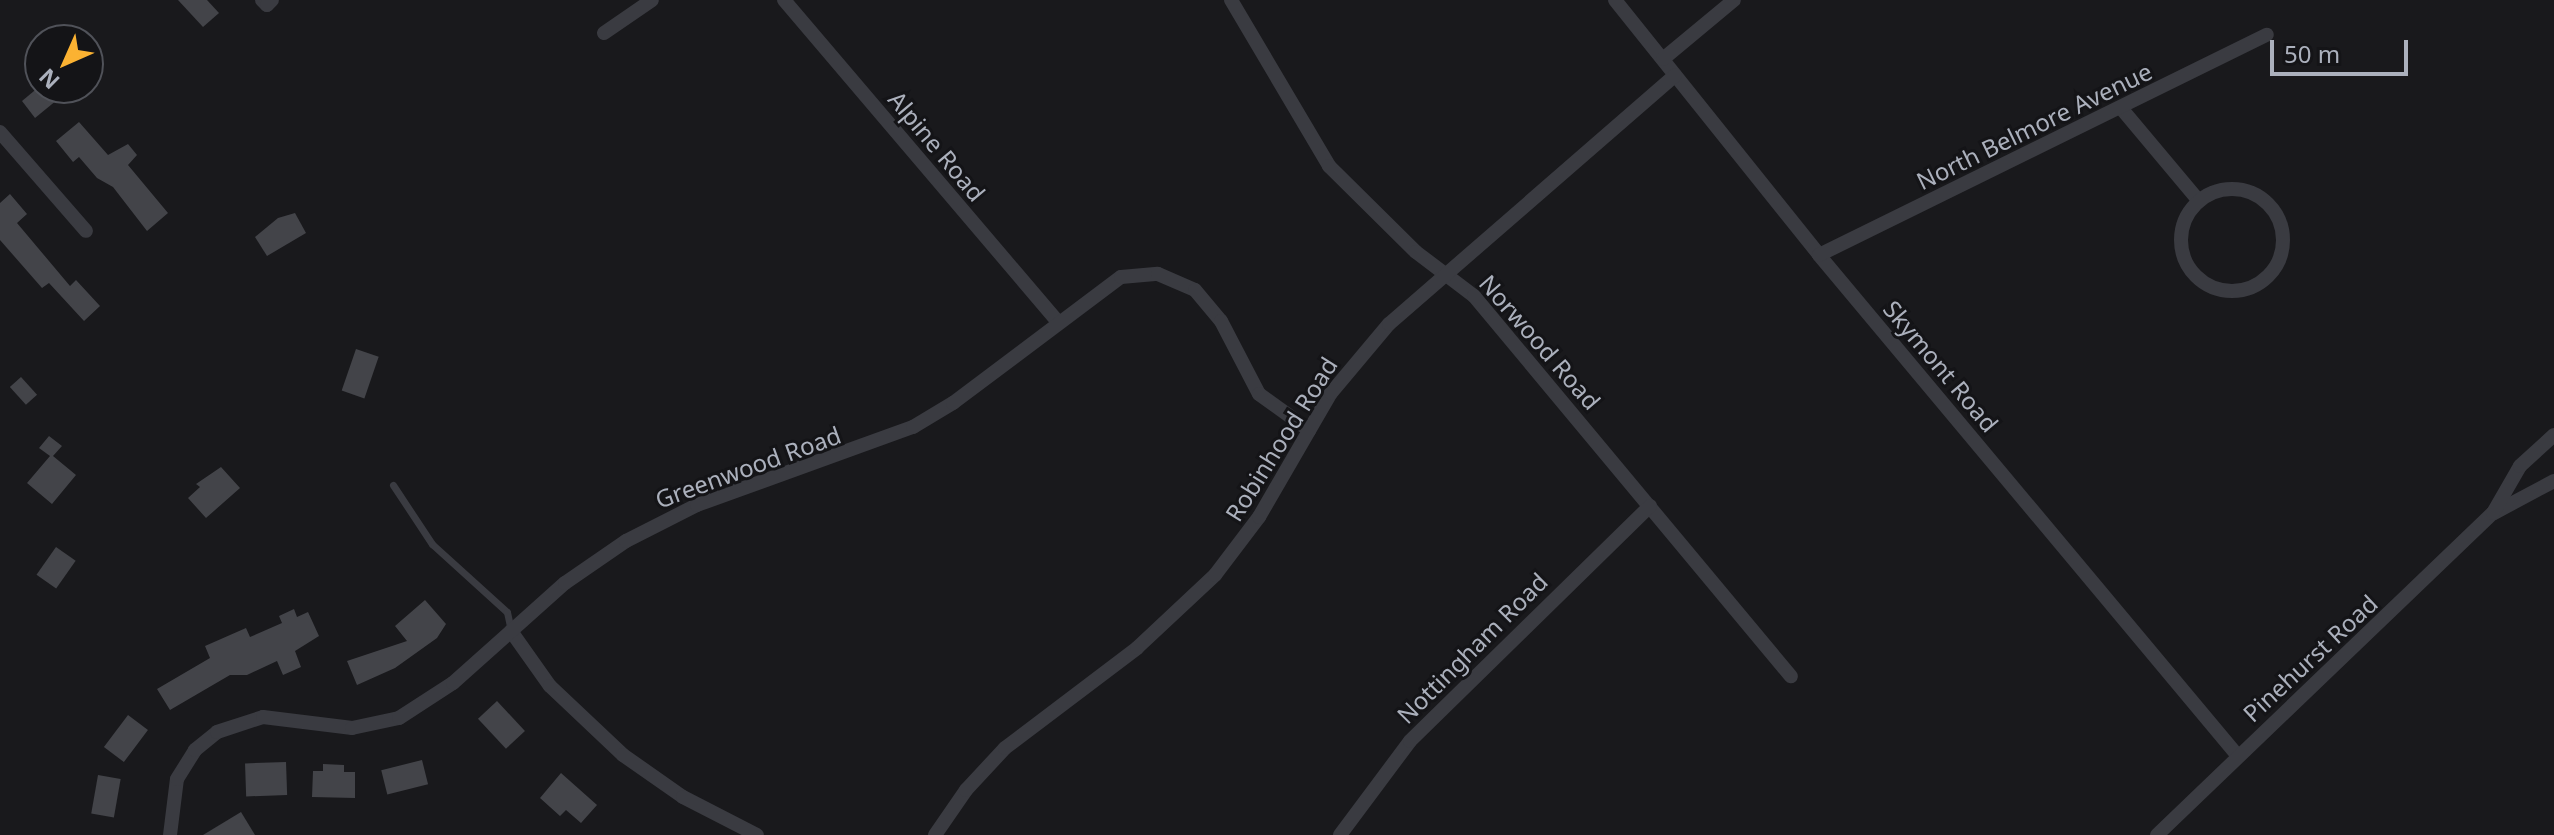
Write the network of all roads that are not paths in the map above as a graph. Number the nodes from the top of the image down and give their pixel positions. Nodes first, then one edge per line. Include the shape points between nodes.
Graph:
1 (652, 0) edge
2 (784, 0) edge
3 (1231, 0) edge
4 (1615, 0) edge
5 (1734, 0) edge
6 (604, 33) dead end
7 (2267, 35) dead end
8 (1663, 59) junction
9 (1675, 75) junction
10 (2121, 108) junction
11 (0, 132) edge
12 (2199, 201) junction
13 (86, 231) dead end
14 (1819, 255) junction
15 (1447, 272) junction
16 (1057, 321) junction
17 (1309, 430) junction
18 (2554, 435) edge
19 (2554, 481) edge
20 (393, 485) dead end
21 (1650, 506) junction
22 (2493, 513) junction
23 (511, 631) junction
24 (1791, 676) dead end
25 (2238, 756) junction
26 (170, 835) edge
27 (757, 835) edge
28 (935, 835) edge
29 (1340, 835) edge
30 (2157, 835) edge

1 - 6 street
2 - 16 street, Alpine Road
3 - 15 street, Norwood Road via 1329,166 1416,252
4 - 8 street, Skymont Road
5 - 8 street
7 - 10 street, North Belmore Avenue
8 - 9 street, Skymont Road
9 - 14 street, Skymont Road
9 - 15 street, Robinhood Road
10 - 12 street
10 - 14 street, North Belmore Avenue
11 - 13 street
12 - 12 street via 2181,234 2191,271 2224,290 2247,289 2267,277 2282,246 2280,225 2270,206 2253,194 2232,189
14 - 25 street, Skymont Road
15 - 17 street, Robinhood Road via 1375,338
15 - 21 street, Norwood Road via 1474,296
16 - 17 street, Greenwood Road via 1121,277 1151,273 1176,279 1209,303 1259,394
16 - 23 street, Greenwood Road via 953,403 913,427 697,505 643,531 565,583
17 - 28 street, Robinhood Road via 1259,517 1209,582 1137,648 1005,748 966,790
18 - 22 street, Pinehurst Road via 2520,466
19 - 22 street, Pinehurst Road
20 - 23 lane via 432,544 507,612
21 - 24 street, Norwood Road
21 - 29 street, Nottingham Road via 1410,741
22 - 25 street, Pinehurst Road
23 - 26 street, Greenwood Road via 453,683 394,720 342,728 263,717 217,732 195,750 177,779
23 - 27 street via 550,686 601,738 667,788
25 - 30 street, Pinehurst Road

